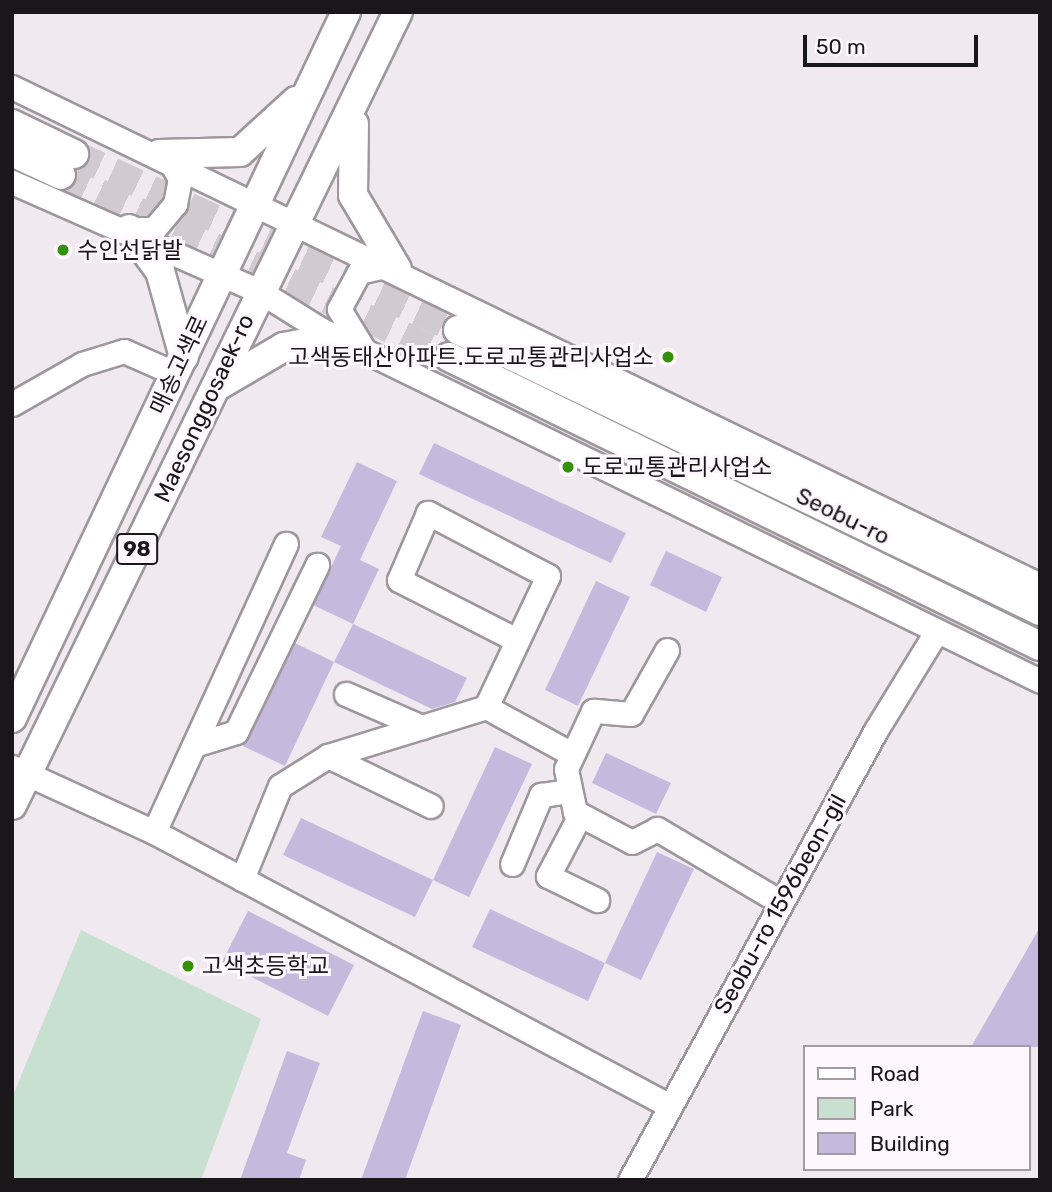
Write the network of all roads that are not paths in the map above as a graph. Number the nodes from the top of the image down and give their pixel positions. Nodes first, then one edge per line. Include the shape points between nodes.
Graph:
1 (346, 12) edge
2 (398, 12) edge
3 (313, 84) junction
4 (12, 87) edge
5 (357, 101) junction
6 (12, 124) edge
7 (12, 152) edge
8 (164, 157) junction
9 (12, 182) edge
10 (256, 201) junction
11 (299, 220) junction
12 (129, 229) junction
13 (393, 267) junction
14 (221, 273) junction
15 (260, 292) junction
16 (458, 330) tunnel mouth
17 (337, 337) junction
18 (363, 350) junction
19 (449, 357) tunnel mouth
20 (180, 366) junction
21 (216, 387) junction
22 (12, 404) edge
23 (286, 544) dead end
24 (317, 565) dead end
25 (1040, 585) edge
26 (1040, 611) edge
27 (936, 632) junction
28 (517, 640) junction
29 (1040, 646) edge
30 (667, 650) dead end
31 (1040, 681) edge
32 (19, 686) edge
33 (346, 694) dead end
34 (486, 707) junction
35 (12, 718) edge
36 (422, 727) junction
37 (194, 745) junction
38 (572, 754) junction
39 (328, 755) junction
40 (20, 771) edge
41 (569, 791) junction
42 (12, 806) edge
43 (431, 806) dead end
44 (580, 815) junction
45 (153, 832) junction
46 (512, 864) dead end
47 (242, 879) junction
48 (768, 894) dead end
49 (597, 900) dead end
50 (670, 1106) junction
51 (630, 1180) edge

1 - 3 main road, 매송고색로
2 - 5 main road, Maesonggosaek-ro / 98
3 - 8 main road via 240,152
3 - 10 main road, 매송고색로
4 - 8 street
5 - 11 main road, Maesonggosaek-ro / 98
5 - 13 main road via 349,159 353,195
6 - 7 main road via 67,164
8 - 10 street
8 - 12 street via 180,179 175,204 154,229
9 - 12 street
10 - 11 street
10 - 14 main road, 매송고색로
11 - 13 street
11 - 15 main road, Maesonggosaek-ro / 98
12 - 14 street
12 - 20 main road via 160,271
13 - 18 street via 359,272 339,309
13 - 25 street
14 - 15 street
14 - 20 main road, 매송고색로
15 - 17 street
15 - 21 main road, Maesonggosaek-ro / 98
16 - 26 main road, Seobu-ro
17 - 18 street
17 - 21 main road via 284,347
18 - 27 street
19 - 29 main road
20 - 22 street via 124,351 82,364
20 - 32 main road, 매송고색로
21 - 40 main road, Maesonggosaek-ro / 98
23 - 37 street
24 - 37 street via 236,732
27 - 31 street
27 - 50 street, Seobu-ro 1596beon-gil via 876,730
28 - 28 street via 548,576 428,513 399,580
28 - 34 street
30 - 38 street via 631,714 593,711
32 - 35 main road, 매송고색로
33 - 36 street
34 - 36 street
34 - 38 street
36 - 39 street
37 - 45 street
38 - 41 street
39 - 43 street
39 - 47 street via 280,786
40 - 42 main road, Maesonggosaek-ro / 98
40 - 45 street
41 - 44 street
41 - 46 street via 541,795
44 - 48 street via 632,842 657,830
44 - 49 street via 548,876
45 - 47 street
47 - 50 street
50 - 51 street, Seobu-ro 1596beon-gil

